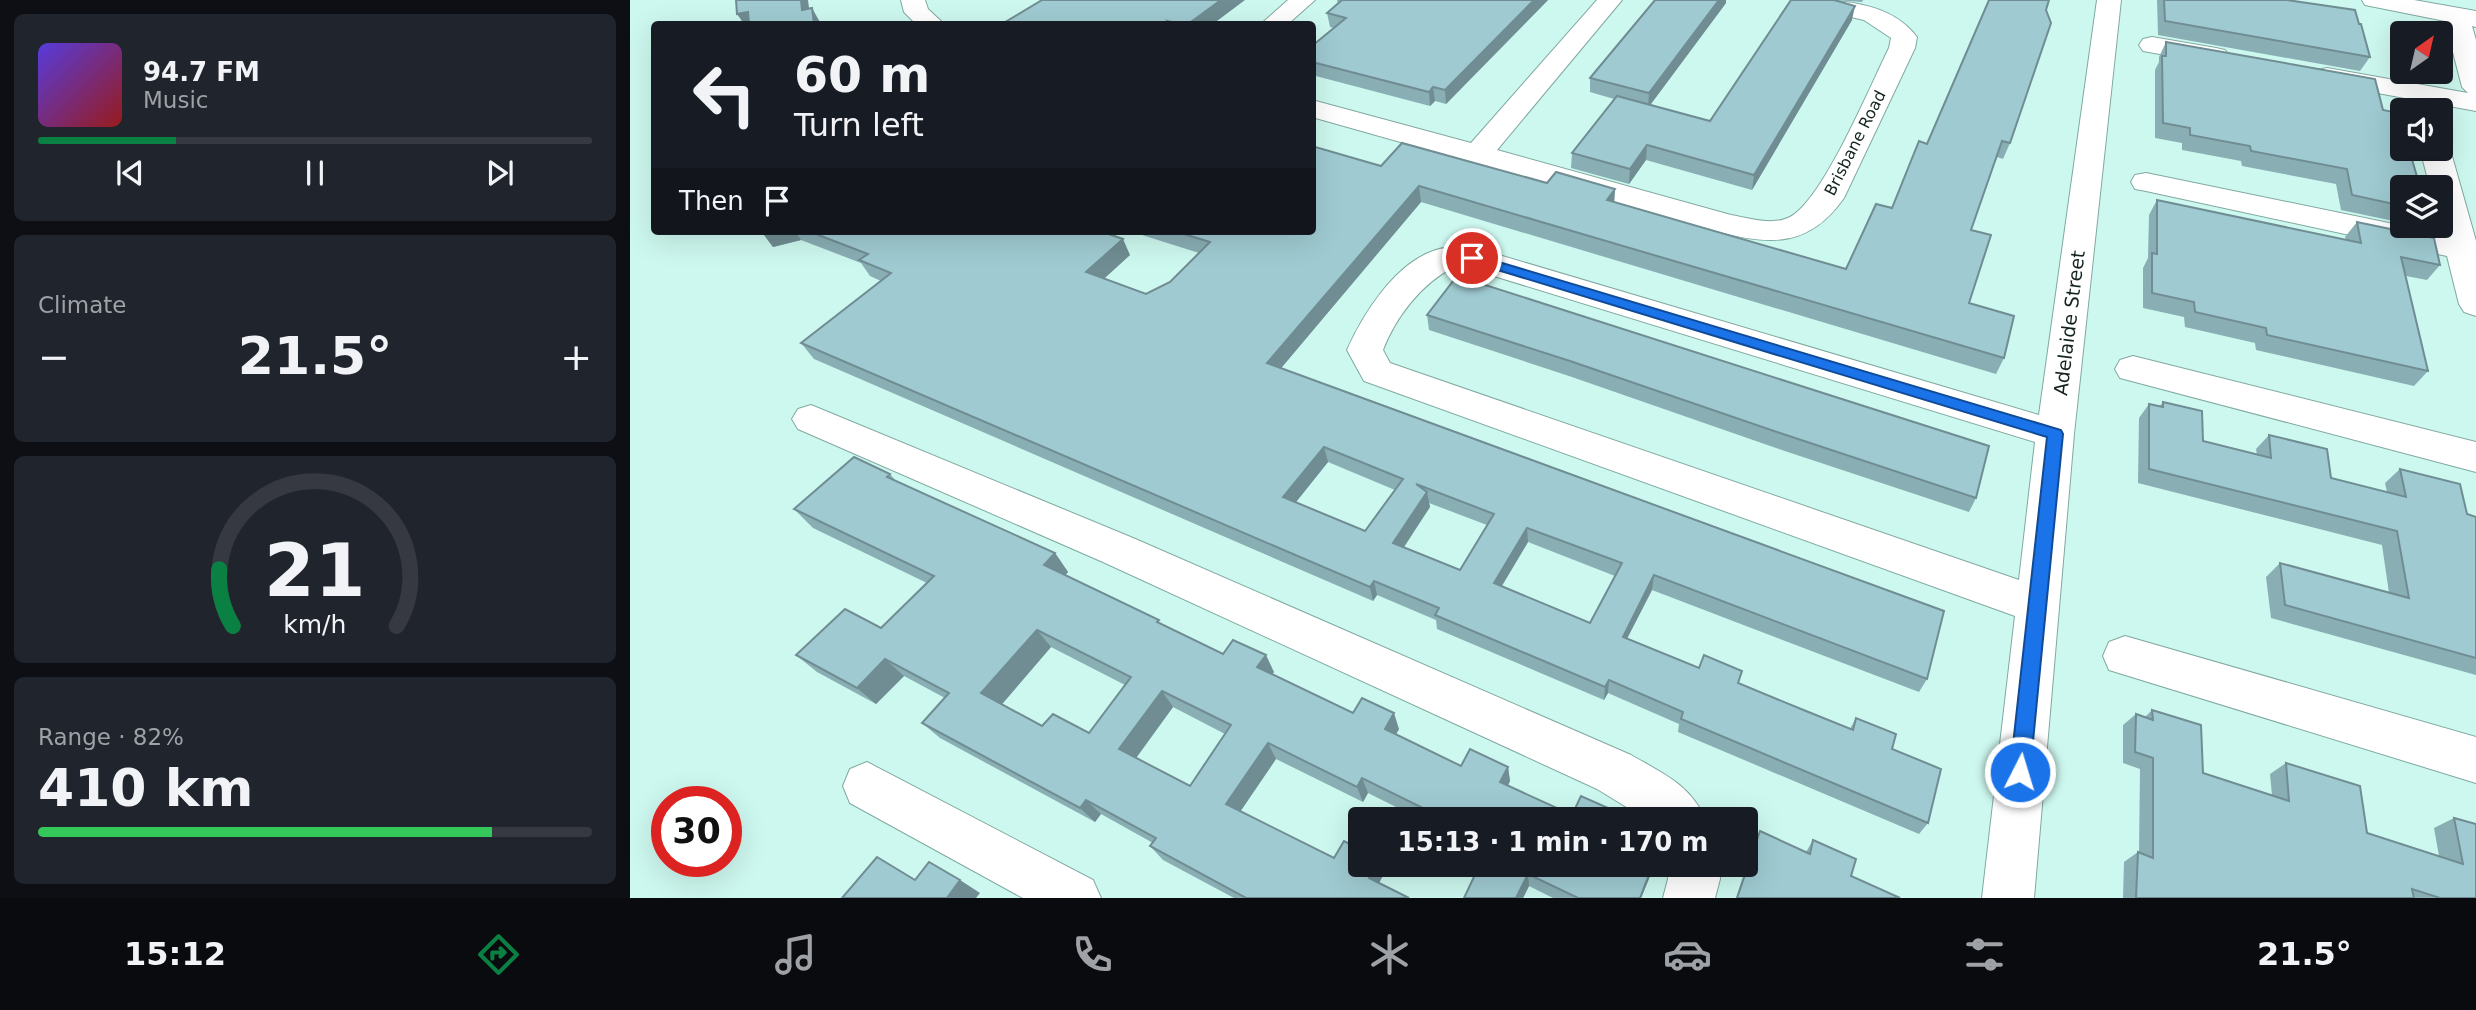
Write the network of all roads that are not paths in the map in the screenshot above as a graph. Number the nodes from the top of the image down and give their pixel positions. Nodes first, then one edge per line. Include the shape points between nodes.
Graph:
1 (913, 0) edge
2 (1303, 0) edge
3 (1609, 0) edge
4 (1807, 0) edge
5 (2109, 0) edge
6 (2384, 2) edge
7 (2466, 17) edge
8 (928, 21) edge
9 (1277, 21) edge
10 (2396, 21) edge
11 (2152, 45) dead end
12 (2246, 62) edge
13 (2300, 71) edge
14 (2476, 87) edge
15 (2420, 92) edge
16 (2476, 103) edge
17 (1316, 109) edge
18 (1478, 154) junction
19 (2439, 161) edge
20 (2146, 182) dead end
21 (2469, 251) edge
22 (2476, 304) edge
23 (2133, 369) dead end
24 (811, 419) dead end
25 (2055, 434) junction
26 (2476, 457) edge
27 (2036, 605) junction
28 (2125, 656) dead end
29 (2476, 760) edge
30 (867, 786) dead end
31 (1669, 807) edge
32 (1694, 877) edge
33 (1075, 898) edge
34 (1689, 898) edge
35 (2008, 898) edge

1 - 8 street via 917,12
2 - 9 street
3 - 18 street
4 - 18 street, Brisbane Road via 1877,17 1904,37 1833,191 1807,223 1771,231 1730,225
5 - 25 street, Adelaide Street
6 - 7 street
6 - 10 street
7 - 14 street
11 - 12 street
13 - 15 street
15 - 16 street
17 - 18 street, Brisbane Road
19 - 21 street
20 - 21 street
21 - 22 street
23 - 26 street
24 - 31 street via 1118,550 1614,772
25 - 27 street, Adelaide Street
25 - 27 street via 1472,258 1445,258 1429,268 1386,314 1365,351 1377,372
27 - 35 street, Adelaide Street
28 - 29 street
30 - 33 street
32 - 34 street

